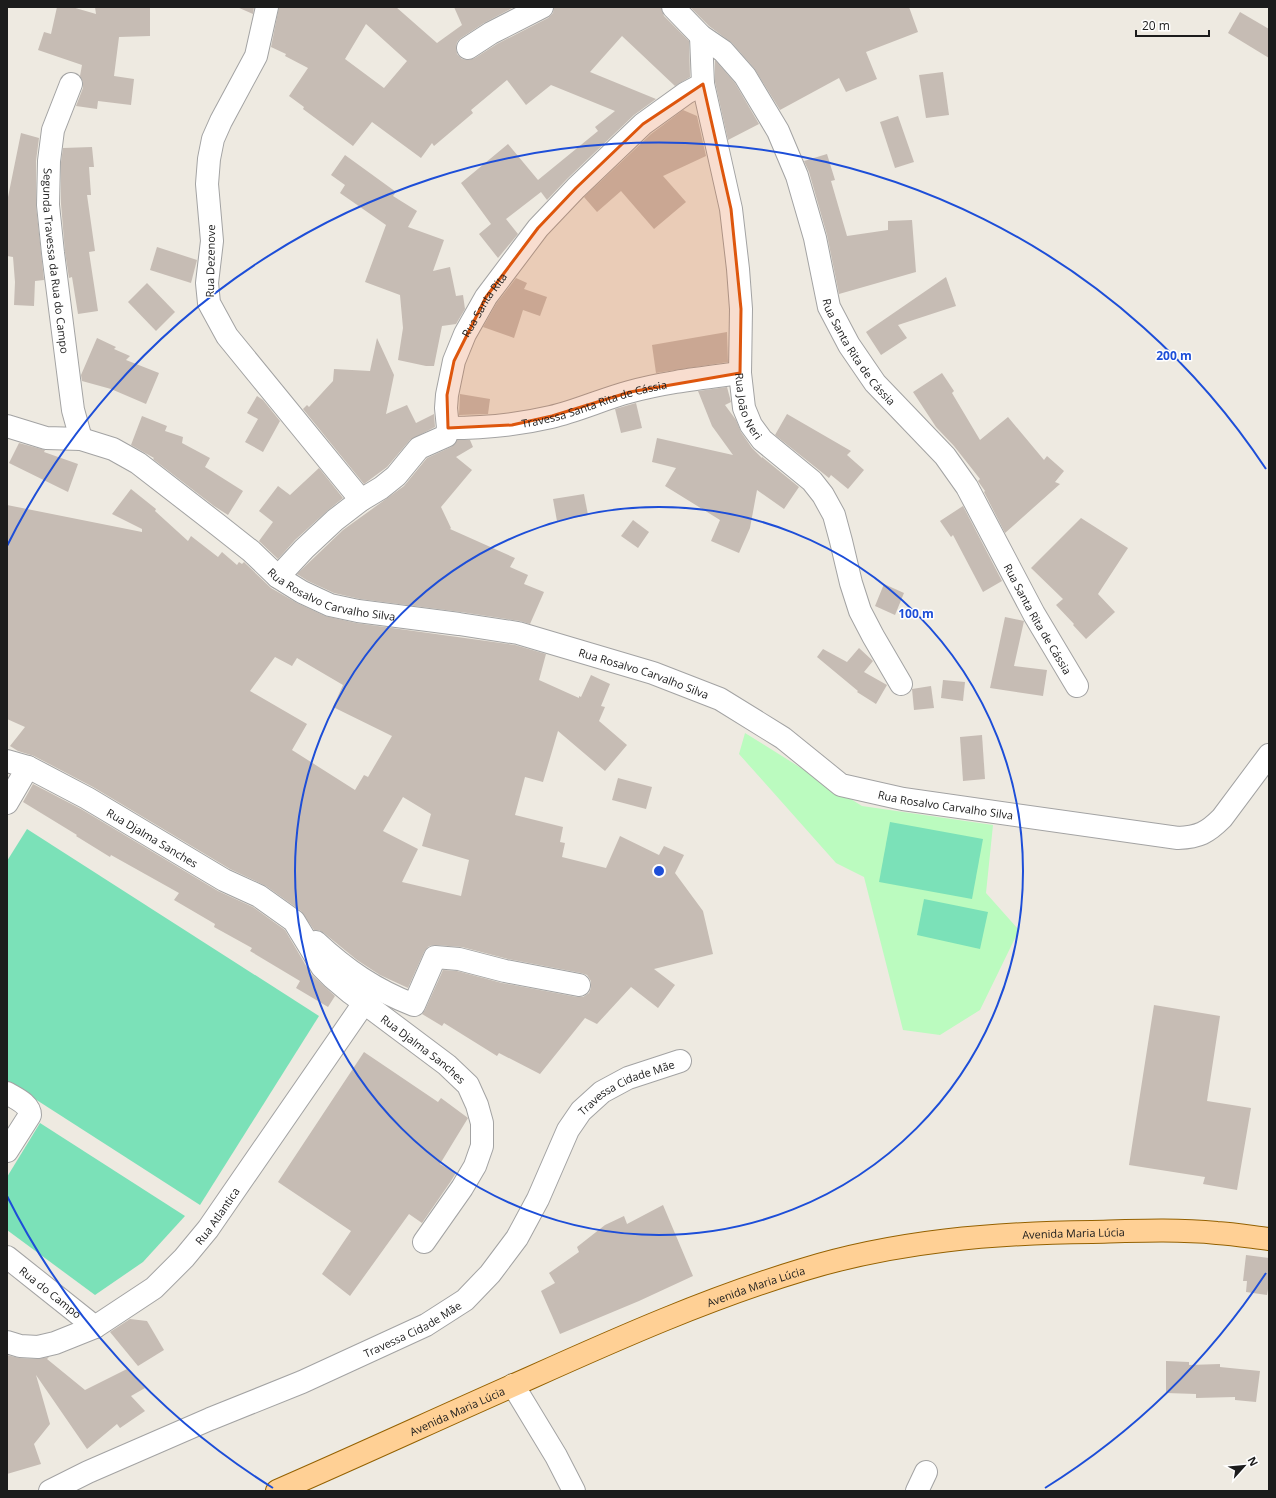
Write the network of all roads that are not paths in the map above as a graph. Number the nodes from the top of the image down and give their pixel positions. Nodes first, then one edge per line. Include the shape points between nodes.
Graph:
1 (267, 7) edge
2 (542, 7) edge
3 (673, 7) edge
4 (701, 36) junction
5 (468, 48) dead end
6 (71, 84) dead end
7 (703, 84) junction
8 (740, 373) junction
9 (7, 426) edge
10 (448, 428) junction
11 (81, 439) junction
12 (361, 500) junction
13 (278, 577) junction
14 (901, 684) dead end
15 (1078, 686) dead end
16 (1269, 755) edge
17 (7, 761) edge
18 (28, 767) junction
19 (7, 803) edge
20 (294, 921) junction
21 (579, 985) dead end
22 (364, 1003) junction
23 (680, 1061) dead end
24 (7, 1092) edge
25 (7, 1151) edge
26 (1269, 1239) edge
27 (424, 1242) dead end
28 (7, 1257) edge
29 (95, 1327) junction
30 (7, 1342) edge
31 (513, 1385) junction
32 (926, 1472) dead end
33 (50, 1491) edge
34 (277, 1491) edge
35 (574, 1491) edge
36 (917, 1491) edge

1 - 12 street, Rua Dezenove via 256,56 220,121 210,152 207,184 212,241 207,284 209,303 227,336
2 - 5 street
3 - 4 street, Rua Santa Rita de Cássia
4 - 7 street
4 - 15 street, Rua Santa Rita de Cássia via 722,51 745,76 778,131 797,176 815,238 829,307 849,345 875,383 945,456 967,487 1034,614
6 - 11 street, Segunda Travessa da Rua do Campo via 54,130 49,161 48,205 68,379
7 - 8 street, Rua João Neri via 731,209 741,309
7 - 10 street, Rua Santa Rita via 643,124 576,188 538,228 486,297 465,334 454,361 447,395
8 - 10 street, Travessa Santa Rita de Cássia via 651,387 512,425
8 - 14 street, Rua João Neri via 744,408 751,425 762,440 812,481 834,515 860,610
9 - 11 street, Rua Rosalvo Carvalho Silva via 46,438
10 - 12 street via 446,436 419,448 396,476
11 - 13 street, Rua Rosalvo Carvalho Silva via 113,449 138,463 224,529
12 - 13 street via 335,520
13 - 16 street, Rua Rosalvo Carvalho Silva via 330,605 358,612 518,633 653,673 720,698 783,738 841,785 903,799 1178,838 1194,837 1214,826 1222,818
17 - 18 street, Rua Djalma Sanches
18 - 19 street
18 - 20 street, Rua Djalma Sanches via 87,798 224,880 259,896
20 - 21 street, Rua Djalma Sanches via 345,968 389,996 414,1005 435,957 459,959
20 - 22 street, Rua Djalma Sanches via 322,967
22 - 27 street, Rua Djalma Sanches via 448,1065 468,1085 482,1122 482,1146 475,1166
22 - 29 street, Rua Atlantica via 208,1229 184,1258 154,1288
23 - 33 street, Travessa Cidade Mãe via 628,1078 602,1092 581,1111 568,1130 538,1199 517,1238 490,1274 465,1300 419,1328 302,1382 210,1419
24 - 25 street via 28,1107 30,1114
26 - 31 main road, Avenida Maria Lúcia via 1216,1233 1140,1231 1029,1233 940,1240 868,1253 804,1269 670,1316
28 - 29 street, Rua do Campo
29 - 30 street, Rua Atlantica via 38,1347
31 - 34 main road, Avenida Maria Lúcia
31 - 35 street
32 - 36 street

